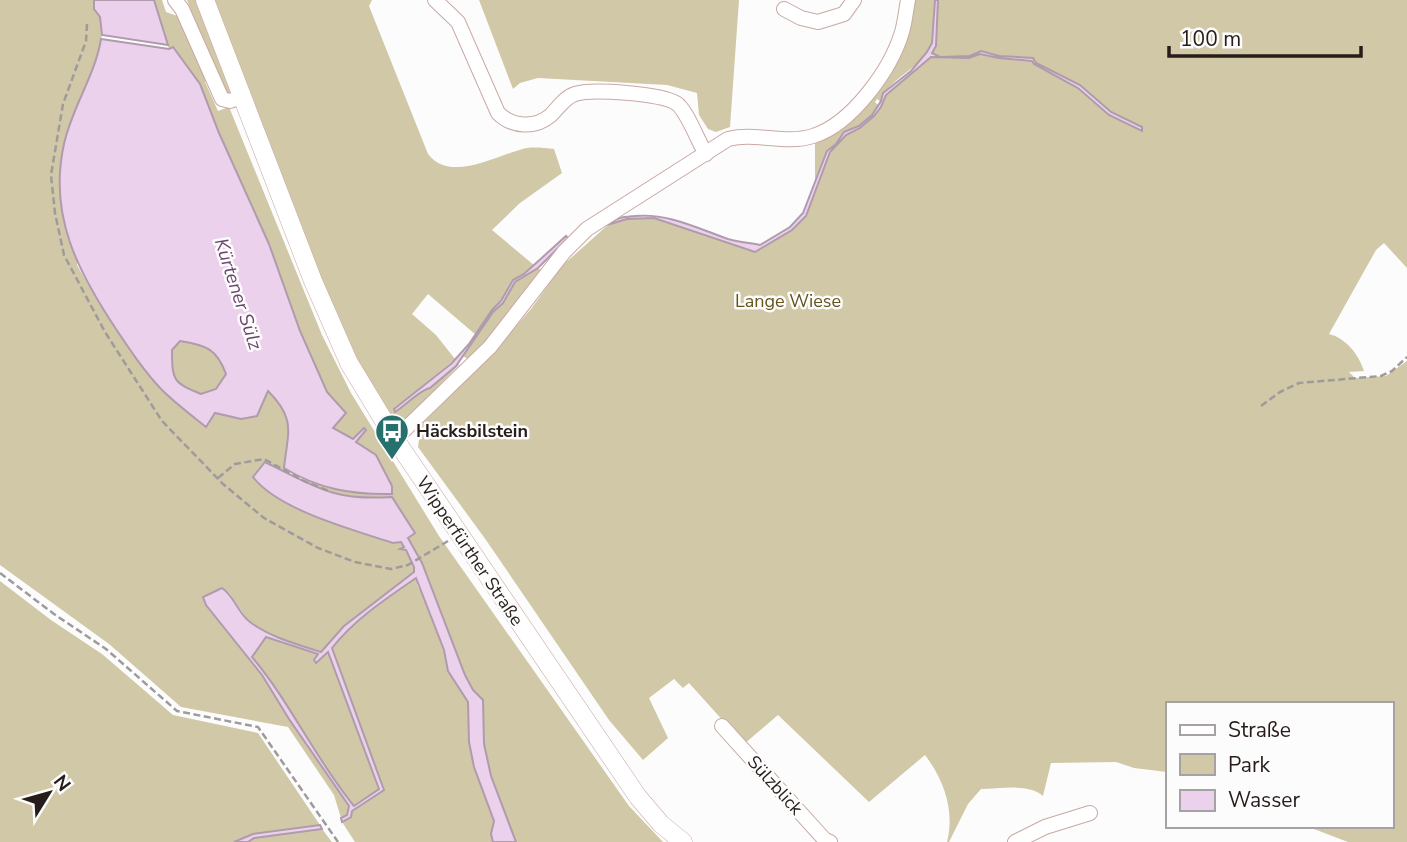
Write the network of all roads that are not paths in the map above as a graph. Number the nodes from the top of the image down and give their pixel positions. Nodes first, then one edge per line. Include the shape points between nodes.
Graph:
1 (175, 0) edge
2 (205, 0) edge
3 (435, 0) edge
4 (854, 0) edge
5 (908, 0) edge
6 (784, 9) dead end
7 (241, 97) junction
8 (706, 155) junction
9 (395, 439) junction
10 (722, 726) dead end
11 (1090, 813) dead end
12 (683, 842) edge
13 (830, 842) edge
14 (1015, 842) edge

1 - 7 street via 222,99 230,102
2 - 7 main road, Wipperfürther Straße
3 - 8 street via 458,22 498,113 507,123 548,118 573,94 644,95 677,104
4 - 6 street via 844,13 818,22
5 - 8 street via 892,56 845,118 814,136 728,139
7 - 9 main road, Wipperfürther Straße via 344,351
8 - 9 street via 587,229 490,347
9 - 12 main road, Wipperfürther Straße via 638,797
10 - 13 street, Sülzblick
11 - 14 street

